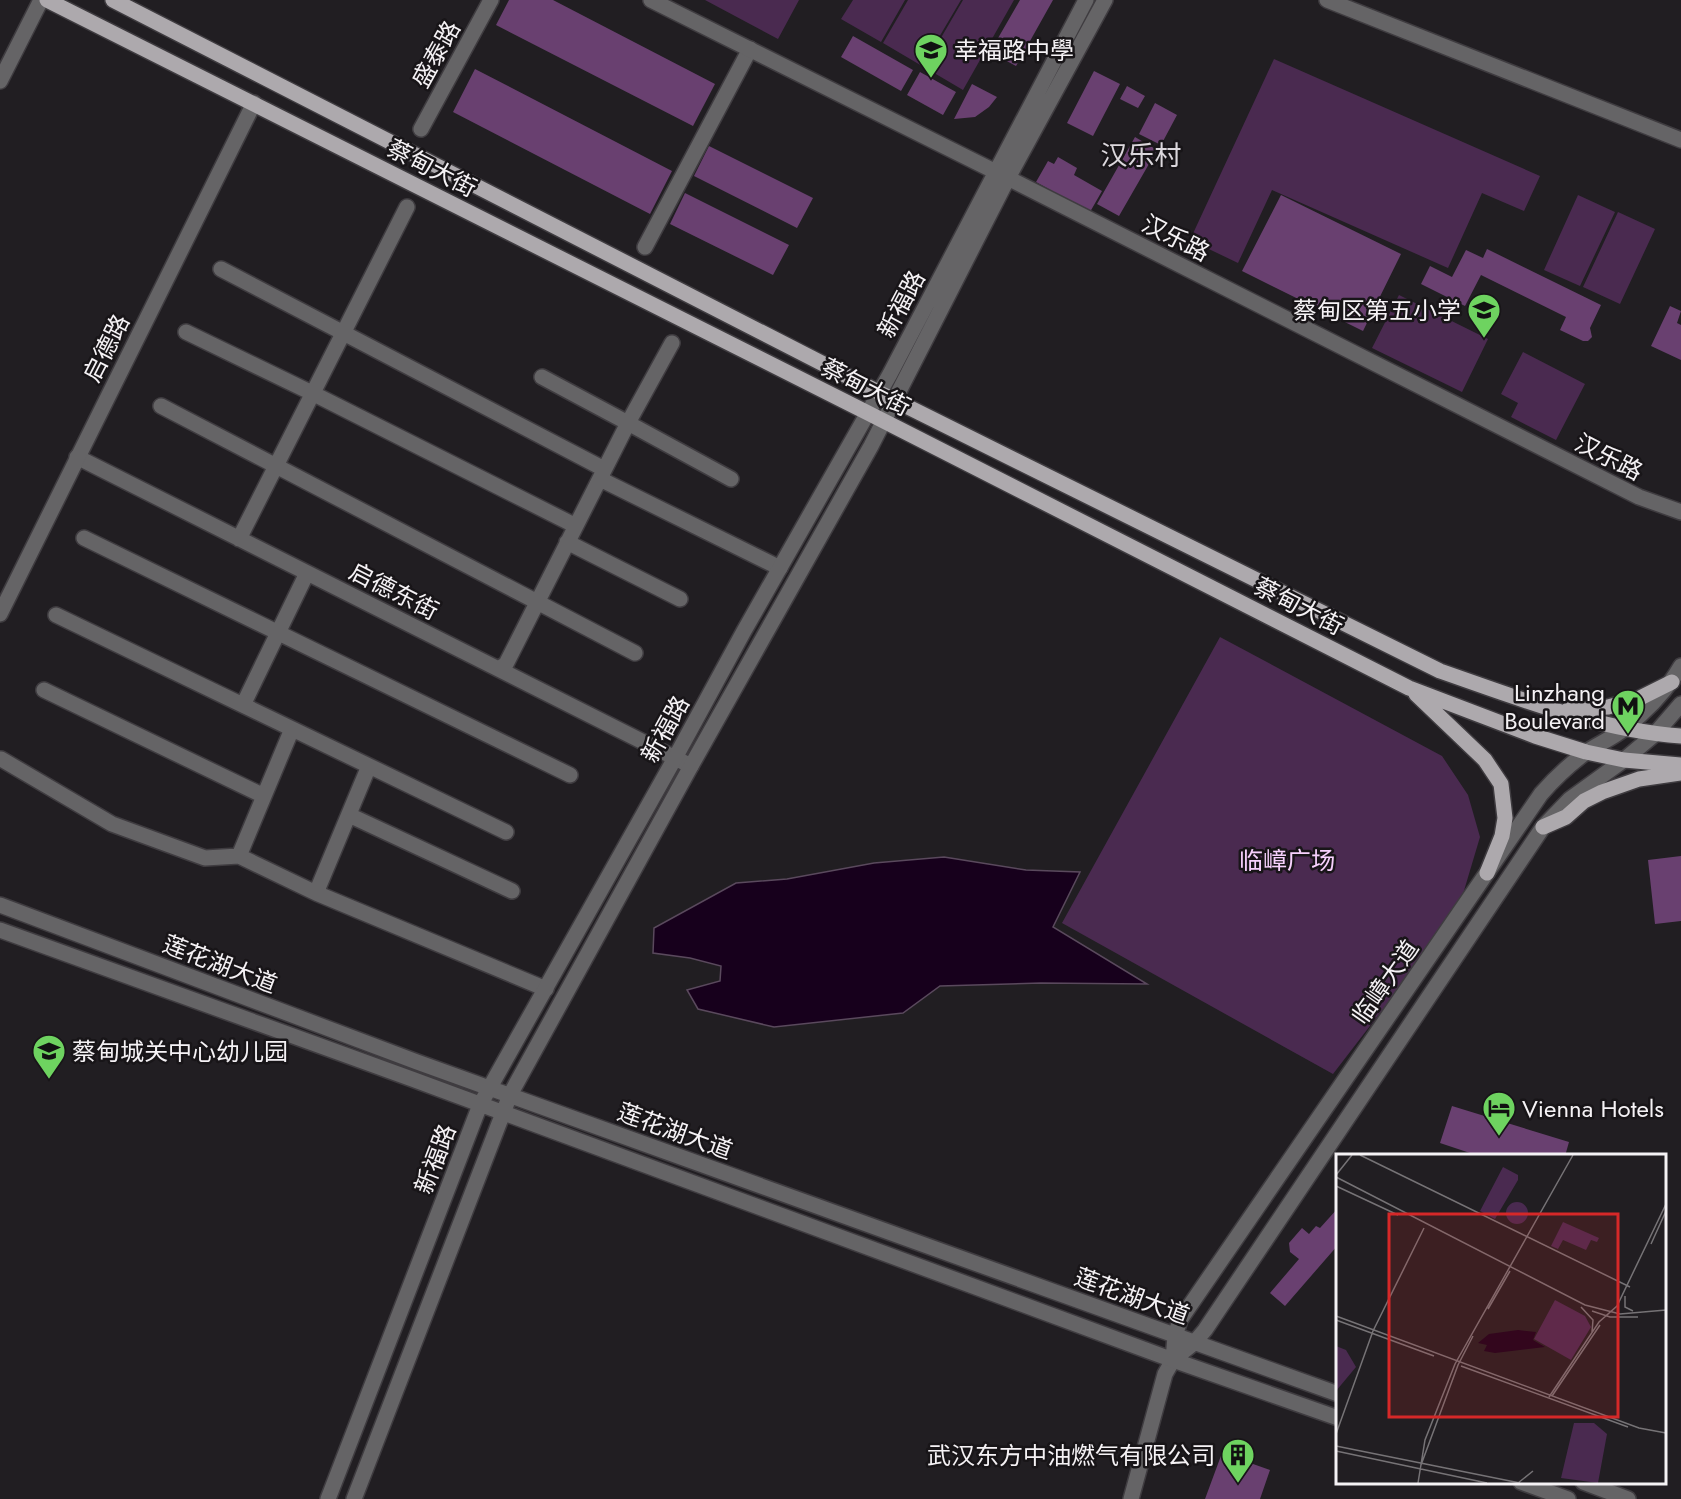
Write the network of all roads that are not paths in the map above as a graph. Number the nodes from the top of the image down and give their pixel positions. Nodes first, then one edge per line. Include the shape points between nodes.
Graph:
1 (41, 0) edge
2 (47, 0) edge
3 (112, 0) edge
4 (491, 0) edge
5 (651, 0) edge
6 (1086, 0) edge
7 (1105, 0) edge
8 (1327, 0) edge
9 (750, 49) junction
10 (0, 81) edge
11 (254, 103) junction
12 (421, 129) dead end
13 (1681, 140) edge
14 (1002, 175) junction
15 (407, 207) dead end
16 (645, 247) dead end
17 (221, 269) dead end
18 (186, 332) dead end
19 (342, 334) junction
20 (672, 343) dead end
21 (542, 377) dead end
22 (312, 393) junction
23 (880, 393) junction
24 (895, 400) junction
25 (161, 406) dead end
26 (868, 413) junction
27 (884, 421) junction
28 (628, 423) junction
29 (76, 457) junction
30 (276, 465) junction
31 (602, 474) junction
32 (731, 479) dead end
33 (1681, 512) edge
34 (576, 526) junction
35 (84, 538) dead end
36 (239, 539) junction
37 (567, 542) junction
38 (780, 568) junction
39 (307, 573) junction
40 (680, 599) dead end
41 (537, 602) junction
42 (0, 614) edge
43 (56, 615) dead end
44 (279, 633) junction
45 (635, 653) dead end
46 (1681, 666) edge
47 (498, 669) junction
48 (1672, 682) junction
49 (1409, 688) junction
50 (44, 690) dead end
51 (1681, 704) edge
52 (243, 705) junction
53 (1554, 710) junction
54 (292, 729) junction
55 (1624, 729) junction
56 (1655, 734) junction
57 (1681, 736) edge
58 (1586, 752) junction
59 (675, 758) junction
60 (1, 759) edge
61 (1624, 760) junction
62 (1681, 765) edge
63 (369, 766) junction
64 (691, 766) junction
65 (1681, 773) edge
66 (570, 775) dead end
67 (264, 796) junction
68 (348, 815) junction
69 (1543, 827) junction
70 (506, 832) dead end
71 (239, 856) junction
72 (1487, 873) junction
73 (512, 891) dead end
74 (316, 893) junction
75 (0, 905) edge
76 (0, 930) edge
77 (546, 989) junction
78 (490, 1088) junction
79 (510, 1095) junction
80 (480, 1105) junction
81 (503, 1113) junction
82 (1175, 1336) junction
83 (1194, 1343) junction
84 (1173, 1360) junction
85 (1336, 1393) edge
86 (1336, 1417) edge
87 (1527, 1484) edge
88 (1588, 1484) edge
89 (327, 1499) edge
90 (354, 1499) edge
91 (1131, 1499) edge
92 (1568, 1499) edge
93 (1629, 1499) edge

1 - 10 street
2 - 11 main road, 蔡甸大街
3 - 23 main road, 蔡甸大街
4 - 12 street, 盛泰路
5 - 9 street, 汉乐路
6 - 14 street, 新福路
7 - 14 street, 新福路
8 - 13 street
9 - 14 street, 汉乐路
9 - 16 street
11 - 26 main road, 蔡甸大街
11 - 29 street, 启德路
14 - 23 street, 新福路
14 - 24 street, 新福路
14 - 33 street, 汉乐路 via 1638,497
15 - 19 street
17 - 19 street
18 - 22 street
19 - 22 street
19 - 31 street
20 - 28 street
21 - 28 street
22 - 30 street
22 - 34 street
23 - 24 main road, 蔡甸大街
23 - 26 street, 新福路
24 - 27 street, 新福路
24 - 53 main road, 蔡甸大街 via 1440,670
25 - 30 street
26 - 27 main road, 蔡甸大街
26 - 38 street, 新福路
27 - 49 main road, 蔡甸大街
27 - 64 street, 新福路
28 - 31 street
28 - 32 street
29 - 36 street, 启德东街
29 - 42 street, 启德路
30 - 36 street
30 - 41 street
31 - 34 street
31 - 38 street
34 - 37 street
35 - 44 street
36 - 39 street, 启德东街
37 - 40 street
37 - 41 street
38 - 59 street, 新福路
39 - 44 street
39 - 47 street, 启德东街
41 - 45 street
41 - 47 street via 506,663
43 - 52 street
44 - 52 street
44 - 66 street
46 - 48 street, 临嶂大道
47 - 59 street, 启德东街
48 - 53 main road via 1638,699 1608,707
48 - 55 street, 临嶂大道
49 - 58 main road, 蔡甸大街
49 - 72 main road via 1485,760 1501,784 1505,818
50 - 67 street
51 - 56 street, 临嶂大道
52 - 54 street
53 - 55 main road, 蔡甸大街
54 - 63 street
54 - 67 street
55 - 56 main road, 蔡甸大街
55 - 58 street, 临嶂大道
56 - 57 main road, 蔡甸大街
56 - 61 street, 临嶂大道
58 - 61 main road, 蔡甸大街
58 - 72 street, 临嶂大道 via 1541,794
59 - 64 street, 启德东街
59 - 77 street, 新福路
60 - 71 street via 112,824 205,858
61 - 62 main road, 蔡甸大街
61 - 69 street, 临嶂大道 via 1570,799
63 - 68 street
63 - 70 street
64 - 79 street, 新福路
65 - 69 main road via 1602,792 1566,817
67 - 71 street
68 - 73 street
68 - 74 street
69 - 83 street, 临嶂大道
71 - 74 street
72 - 82 street, 临嶂大道 via 1180,1320
74 - 77 street
75 - 78 street, 莲花湖大道
76 - 80 street, 莲花湖大道
77 - 78 street, 新福路
78 - 79 street, 莲花湖大道
78 - 80 street, 新福路
79 - 81 street, 新福路
79 - 82 street, 莲花湖大道
80 - 81 street, 莲花湖大道
80 - 89 street, 新福路
81 - 84 street, 莲花湖大道
81 - 90 street, 新福路
82 - 83 street, 莲花湖大道
82 - 84 street, 临嶂大道
83 - 84 street, 临嶂大道
83 - 85 street, 莲花湖大道
84 - 86 street, 莲花湖大道
84 - 91 street, 临嶂大道 via 1165,1374
87 - 92 street
88 - 93 street

